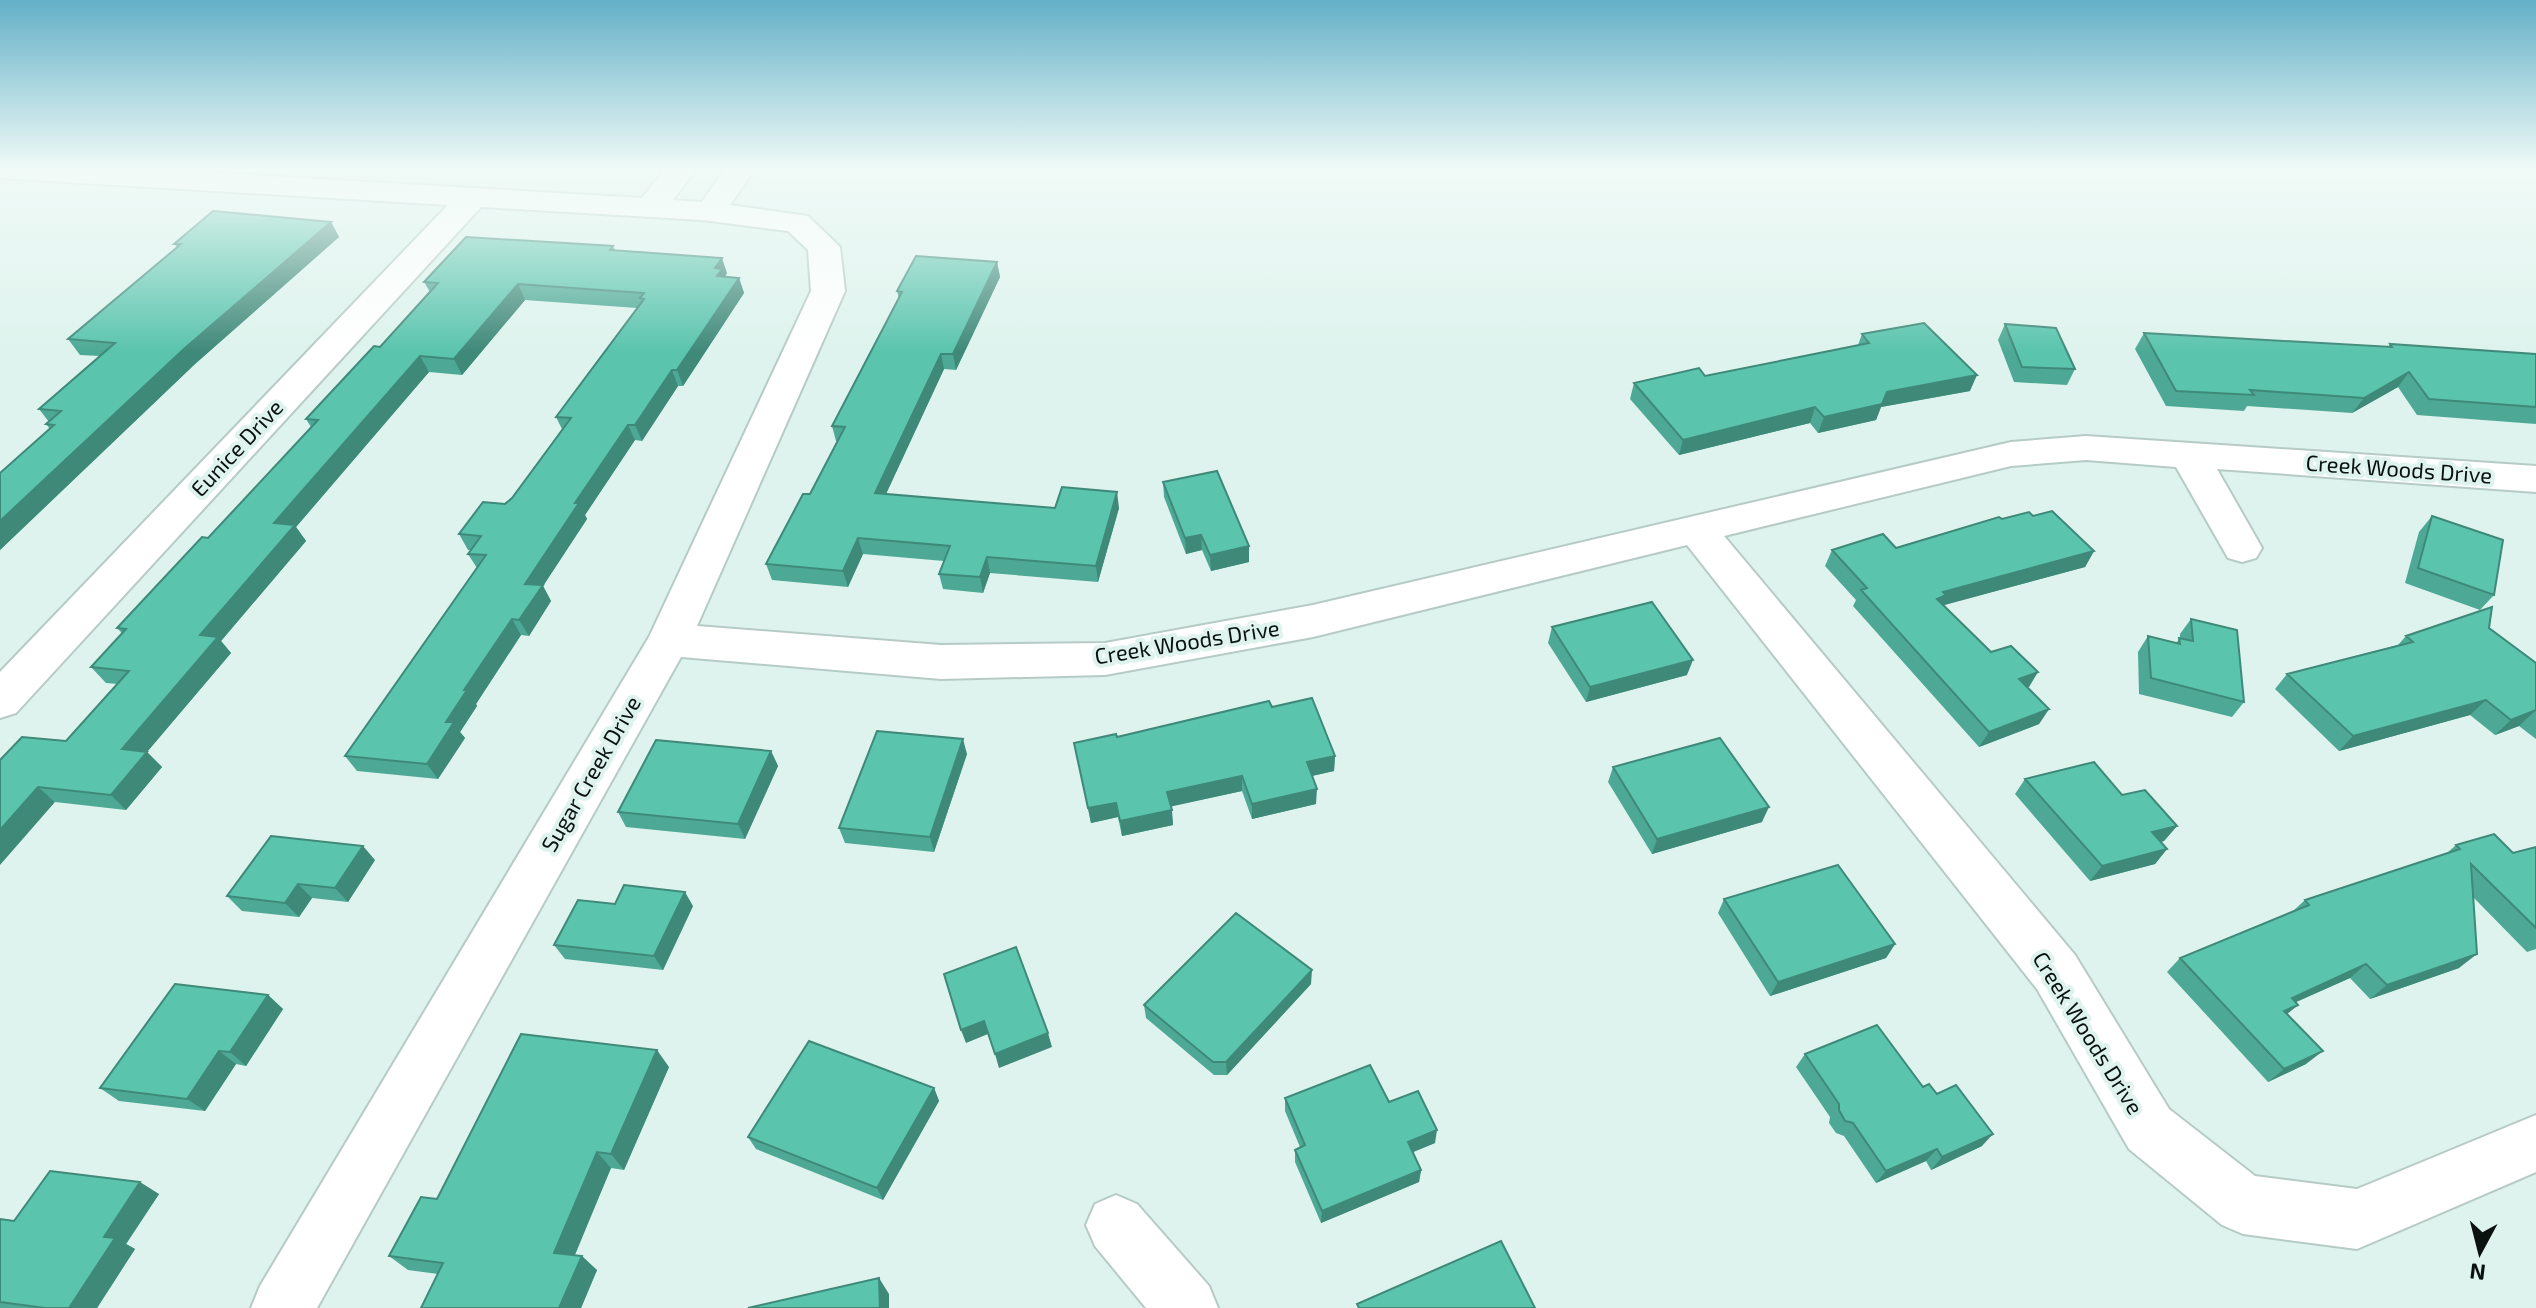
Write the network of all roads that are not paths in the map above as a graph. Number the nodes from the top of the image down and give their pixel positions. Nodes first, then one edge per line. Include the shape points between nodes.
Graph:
1 (442, 230) edge
2 (805, 230) edge
3 (2189, 455) junction
4 (2536, 479) edge
5 (1696, 529) junction
6 (2242, 548) dead end
7 (669, 640) junction
8 (0, 701) edge
9 (2536, 1143) edge
10 (1116, 1225) dead end
11 (282, 1308) edge
12 (1187, 1308) edge

1 - 8 street, Eunice Drive
2 - 7 street, Sugar Creek Drive via 824,247 828,291
3 - 4 street, Creek Woods Drive
3 - 5 street, Creek Woods Drive via 2086,448 2011,454
3 - 6 street
5 - 7 street, Creek Woods Drive via 1313,621 1105,659 941,662
5 - 9 street, Creek Woods Drive via 2056,972 2149,1129 2243,1204 2357,1219
7 - 11 street, Sugar Creek Drive
10 - 12 street

